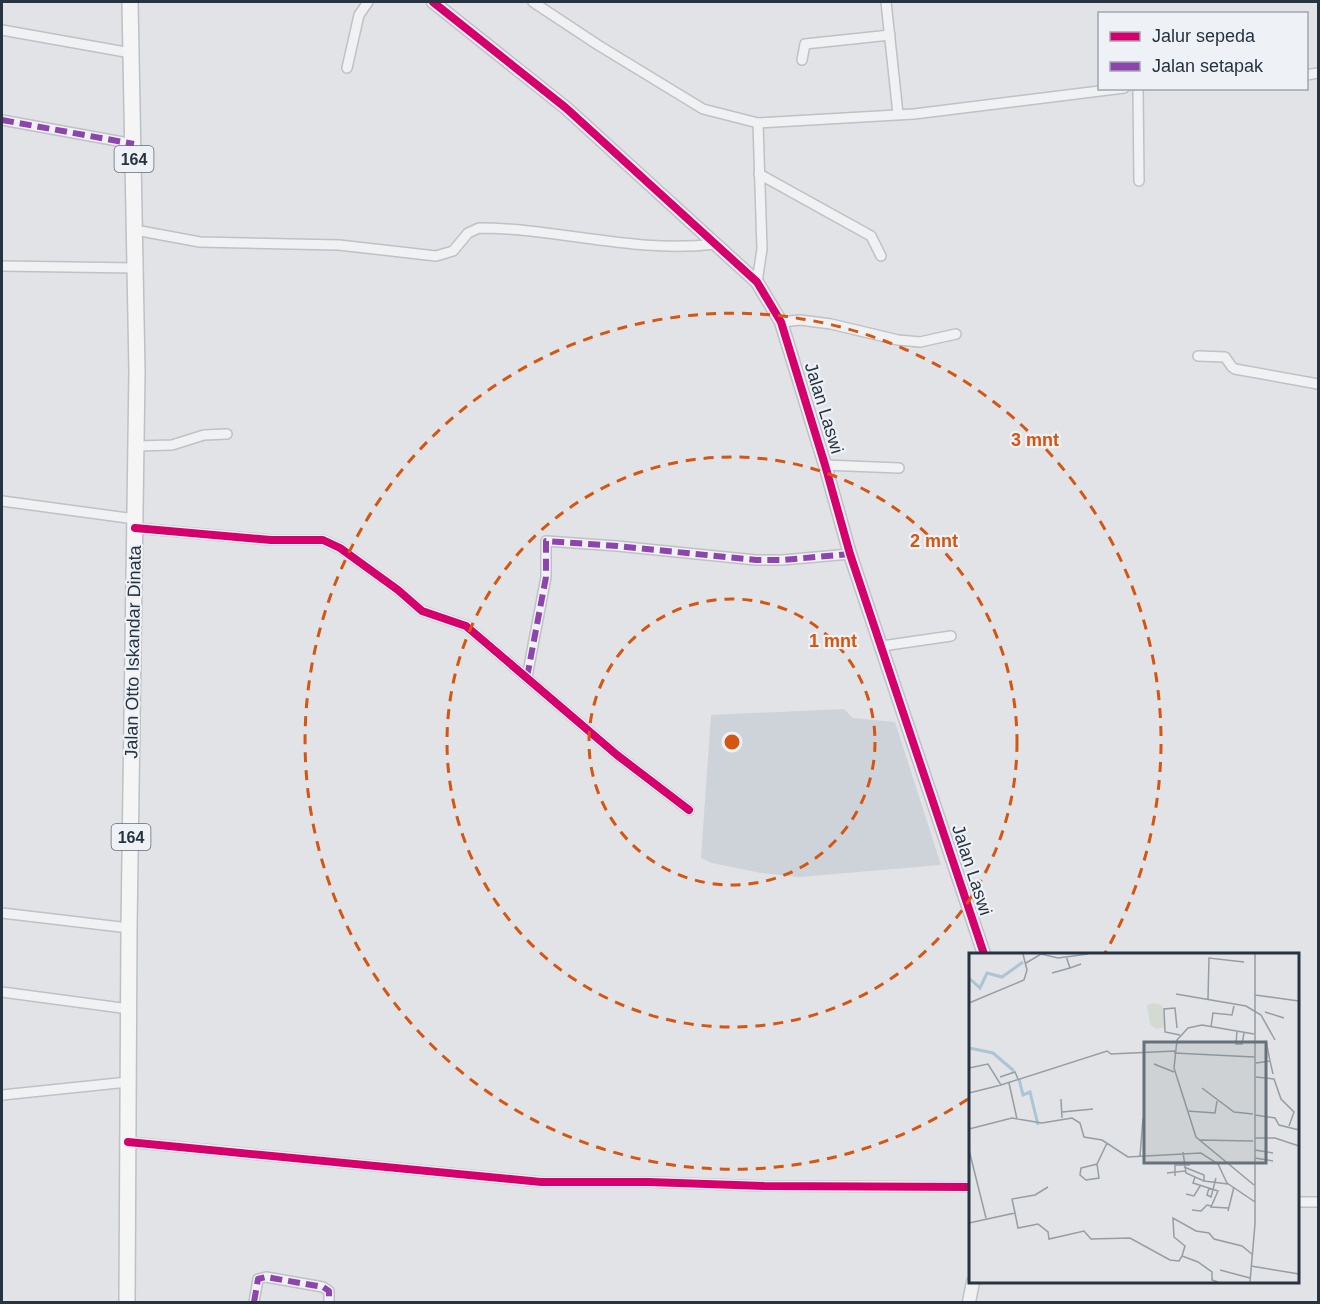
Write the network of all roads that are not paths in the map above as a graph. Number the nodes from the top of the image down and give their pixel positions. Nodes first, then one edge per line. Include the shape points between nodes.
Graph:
1 (130, 2) edge
2 (368, 2) edge
3 (433, 2) edge
4 (533, 2) edge
5 (886, 2) edge
6 (2, 30) edge
7 (890, 35) junction
8 (131, 53) junction
9 (802, 60) dead end
10 (347, 68) dead end
11 (1108, 90) edge
12 (1138, 90) edge
13 (898, 114) junction
14 (2, 120) edge
15 (758, 123) junction
16 (134, 144) junction
17 (759, 174) junction
18 (1138, 181) dead end
19 (135, 230) junction
20 (715, 244) junction
21 (881, 256) dead end
22 (2, 266) edge
23 (135, 268) junction
24 (757, 282) junction
25 (781, 322) junction
26 (956, 334) dead end
27 (1197, 356) dead end
28 (1318, 384) edge
29 (226, 435) dead end
30 (136, 446) junction
31 (825, 465) junction
32 (899, 468) dead end
33 (2, 501) edge
34 (135, 523) junction
35 (850, 554) junction
36 (951, 636) dead end
37 (882, 646) junction
38 (527, 677) junction
39 (689, 810) dead end
40 (2, 912) edge
41 (129, 928) junction
42 (984, 953) edge
43 (2, 992) edge
44 (129, 1009) junction
45 (128, 1082) junction
46 (2, 1095) edge
47 (128, 1142) junction
48 (969, 1187) edge
49 (1299, 1202) edge
50 (1318, 1202) edge
51 (973, 1283) edge
52 (127, 1302) edge
53 (254, 1302) edge
54 (329, 1302) edge
55 (969, 1302) edge

1 - 8 main road, Jalan Otto Iskandar Dinata / 164
2 - 10 street via 359,15
3 - 20 street, Jalan Laswi via 566,108
4 - 15 street via 703,109
5 - 7 street
6 - 8 street
7 - 9 street via 805,44
7 - 13 street
8 - 16 main road, Jalan Otto Iskandar Dinata / 164
11 - 13 street
12 - 18 street
13 - 15 street
14 - 16 street
15 - 17 street
16 - 19 main road, Jalan Otto Iskandar Dinata / 164
17 - 21 street via 872,236
17 - 24 street via 762,249
19 - 20 street via 200,243 339,245 436,256 453,251 468,233 479,228 652,246
19 - 23 main road, Jalan Otto Iskandar Dinata / 164
20 - 24 street, Jalan Laswi
22 - 23 street
23 - 30 main road, Jalan Otto Iskandar Dinata / 164
24 - 25 street, Jalan Laswi
25 - 26 street via 831,324 920,342
25 - 31 street, Jalan Laswi
27 - 28 street via 1226,357 1235,369
29 - 30 street via 204,435 172,445
30 - 34 main road, Jalan Otto Iskandar Dinata / 164
31 - 32 street
31 - 35 street, Jalan Laswi
33 - 34 street
34 - 38 street via 271,540 323,540 340,548 423,611 466,626
34 - 41 main road, Jalan Otto Iskandar Dinata / 164
35 - 37 street, Jalan Laswi
35 - 38 street via 756,560 546,541 546,577
36 - 37 street
37 - 42 street, Jalan Laswi
38 - 39 street
40 - 41 street
41 - 44 main road, Jalan Otto Iskandar Dinata / 164
43 - 44 street
44 - 45 main road, Jalan Otto Iskandar Dinata / 164
45 - 46 street
45 - 47 main road, Jalan Otto Iskandar Dinata / 164
47 - 48 street via 541,1182
47 - 52 main road, Jalan Otto Iskandar Dinata / 164
49 - 50 street
51 - 55 street
53 - 54 street via 258,1279 266,1277 323,1287 329,1291

